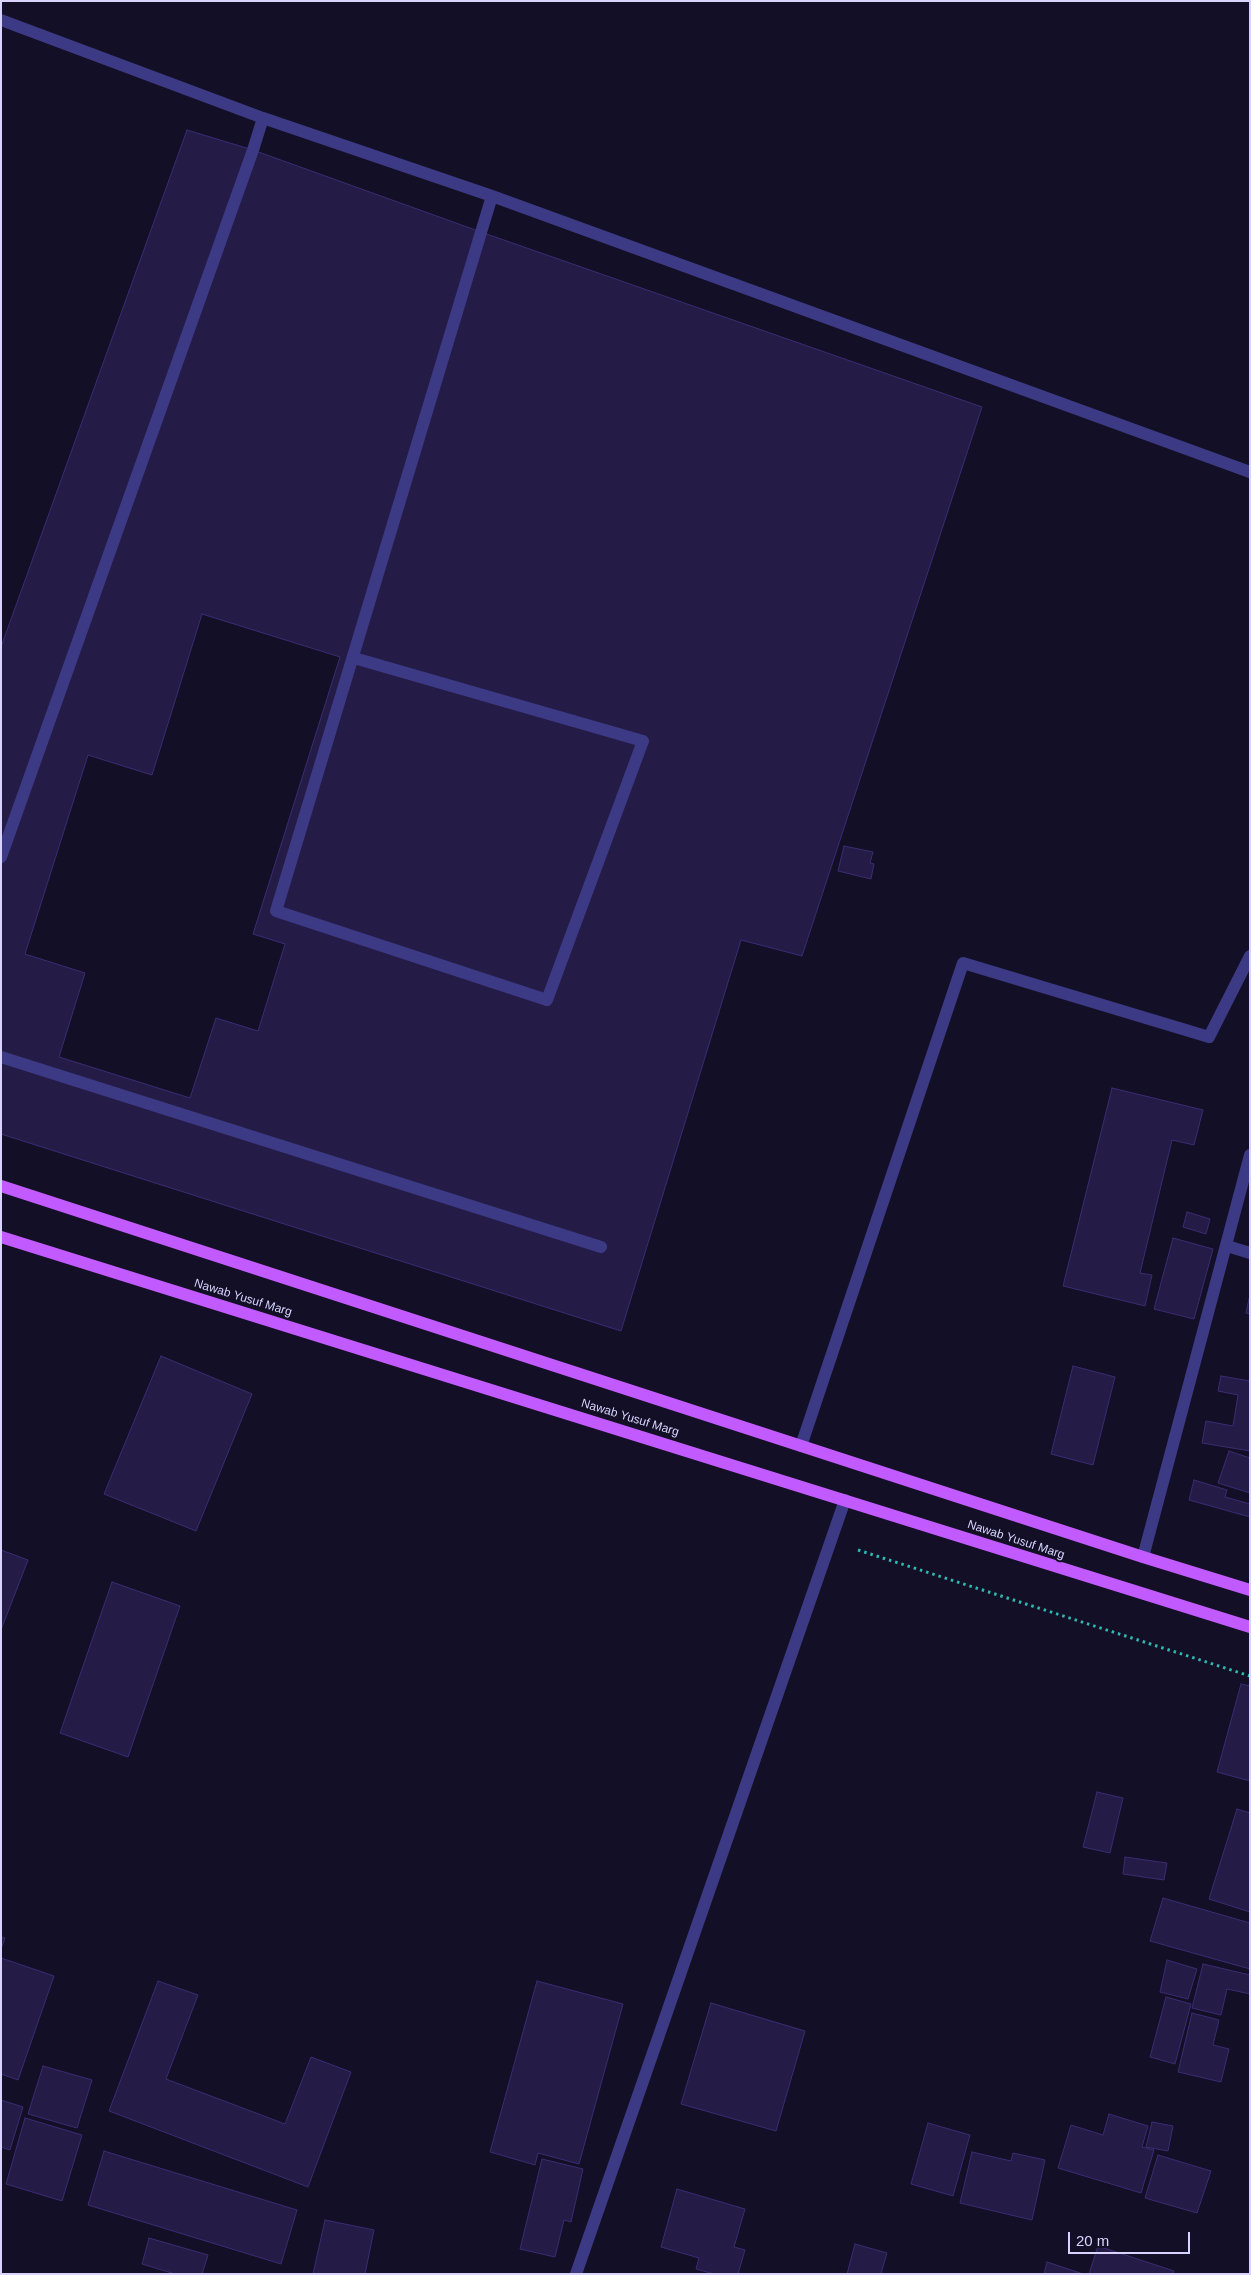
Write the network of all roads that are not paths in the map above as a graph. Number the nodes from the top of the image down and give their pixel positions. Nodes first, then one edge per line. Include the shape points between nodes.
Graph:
1 (1, 20) edge
2 (263, 118) junction
3 (492, 196) junction
4 (1250, 472) edge
5 (354, 658) junction
6 (1, 856) edge
7 (1250, 956) edge
8 (1, 1057) edge
9 (1250, 1155) edge
10 (1, 1186) edge
11 (1, 1238) edge
12 (1227, 1246) junction
13 (601, 1247) dead end
14 (1250, 1253) edge
15 (801, 1446) junction
16 (845, 1500) junction
17 (1143, 1558) junction
18 (1250, 1590) edge
19 (1250, 1627) edge
20 (576, 2274) edge

1 - 2 street
2 - 3 street
2 - 6 street
3 - 4 street
3 - 5 street
5 - 5 street via 276,911 547,1000 643,741
7 - 15 street via 1209,1037 963,963
8 - 13 street
9 - 12 street
10 - 15 main road
11 - 16 main road, Nawab Yusuf Marg
12 - 14 street
12 - 17 street
15 - 17 main road
16 - 19 main road, Nawab Yusuf Marg
16 - 20 street
17 - 18 main road

